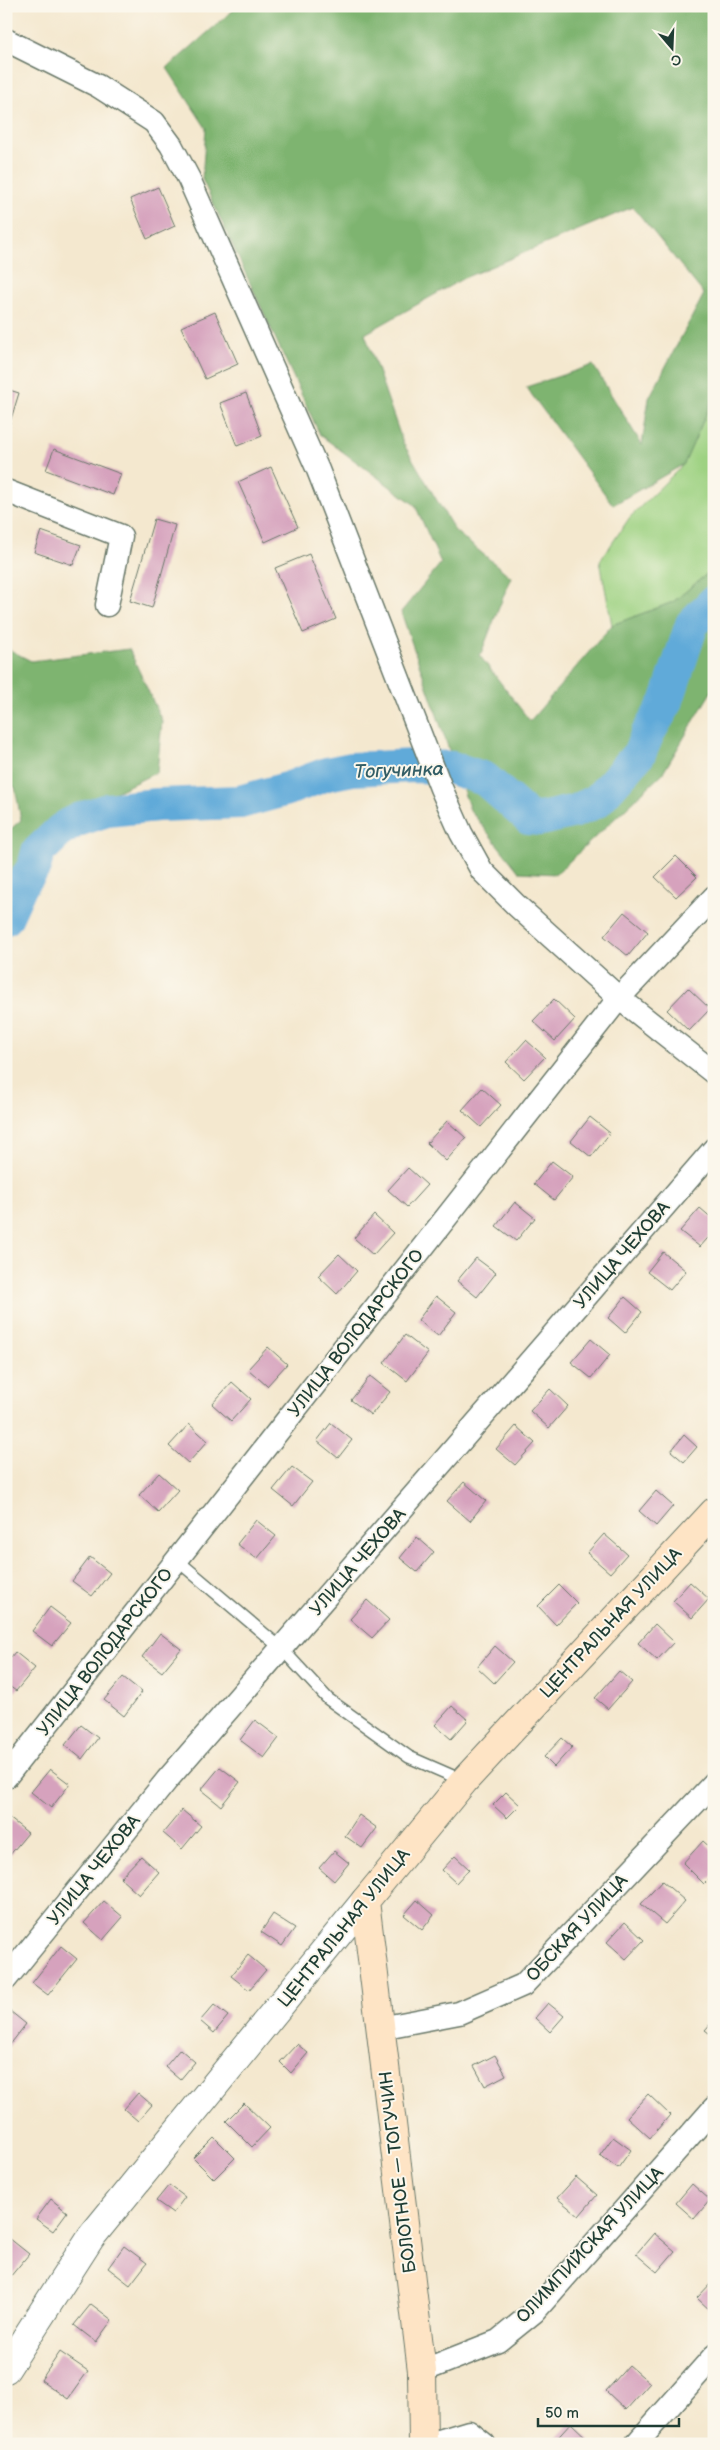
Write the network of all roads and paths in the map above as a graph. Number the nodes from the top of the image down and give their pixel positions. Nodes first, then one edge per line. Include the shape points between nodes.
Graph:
1 (6, 40) edge
2 (6, 491) edge
3 (107, 604) dead end
4 (714, 897) edge
5 (619, 998) junction
6 (714, 1074) edge
7 (714, 1149) edge
8 (714, 1512) edge
9 (177, 1560) junction
10 (282, 1649) junction
11 (6, 1778) edge
12 (464, 1781) junction
13 (714, 1783) edge
14 (365, 1901) junction
15 (6, 1979) edge
16 (380, 2028) junction
17 (714, 2108) edge
18 (714, 2356) edge
19 (6, 2370) edge
20 (422, 2371) junction
21 (423, 2444) edge
22 (429, 2444) edge
23 (484, 2444) edge
24 (636, 2444) edge

1 - 5 street via 122,101 154,122 171,145 318,470 461,833 482,871
2 - 3 street via 121,536
4 - 5 street, УЛИЦА ВОЛОДАРСКОГО
5 - 6 street
5 - 9 street, УЛИЦА ВОЛОДАРСКОГО
7 - 10 street, УЛИЦА ЧЕХОВА
8 - 12 main road, ЦЕНТРАЛЬНАЯ УЛИЦА
9 - 10 lane
9 - 11 street, УЛИЦА ВОЛОДАРСКОГО
10 - 12 lane via 328,1699 409,1757
10 - 15 street, УЛИЦА ЧЕХОВА via 167,1780
12 - 14 main road, ЦЕНТРАЛЬНАЯ УЛИЦА
13 - 16 street, ОБСКАЯ УЛИЦА via 523,1985 460,2013
14 - 16 main road, БОЛОТНОЕ — ТОГУЧИН
14 - 19 street, ЦЕНТРАЛЬНАЯ УЛИЦА via 92,2238
16 - 20 main road, БОЛОТНОЕ — ТОГУЧИН
17 - 20 street, ОЛИМПИЙСКАЯ УЛИЦА via 534,2312 498,2341
18 - 24 street
20 - 21 main road, БОЛОТНОЕ — ТОГУЧИН
22 - 23 street via 469,2432

